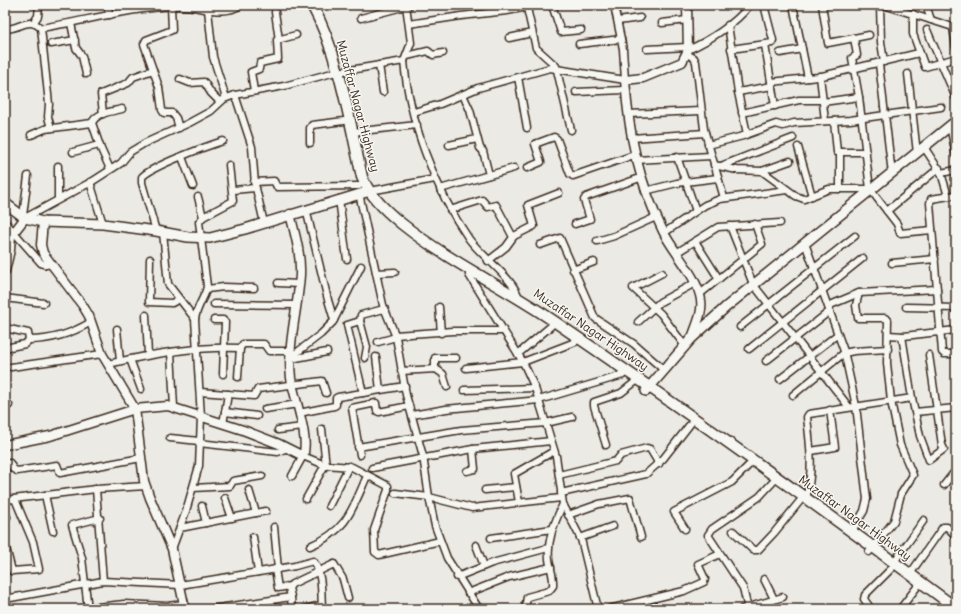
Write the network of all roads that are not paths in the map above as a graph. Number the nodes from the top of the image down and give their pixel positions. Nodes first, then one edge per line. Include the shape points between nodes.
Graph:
1 (39, 5) edge
2 (107, 5) edge
3 (182, 5) edge
4 (241, 5) edge
5 (306, 5) edge
6 (312, 5) edge
7 (406, 5) edge
8 (410, 5) edge
9 (493, 5) edge
10 (537, 5) edge
11 (552, 5) edge
12 (614, 5) edge
13 (686, 5) edge
14 (750, 5) edge
15 (764, 5) edge
16 (793, 5) edge
17 (822, 5) edge
18 (880, 5) edge
19 (884, 5) edge
20 (926, 5) edge
21 (171, 6) junction
22 (526, 8) junction
23 (208, 10) junction
24 (275, 12) dead end
25 (493, 12) junction
26 (913, 14) junction
27 (110, 15) junction
28 (362, 18) dead end
29 (640, 18) dead end
30 (687, 20) junction
31 (931, 20) junction
32 (618, 21) junction
33 (34, 22) junction
34 (71, 23) junction
35 (662, 23) dead end
36 (410, 24) junction
37 (728, 26) junction
38 (41, 28) junction
39 (954, 28) edge
40 (5, 29) edge
41 (580, 30) dead end
42 (927, 30) dead end
43 (532, 34) junction
44 (296, 35) dead end
45 (869, 35) dead end
46 (509, 38) dead end
47 (854, 38) junction
48 (621, 39) junction
49 (74, 40) junction
50 (279, 40) junction
51 (51, 44) dead end
52 (579, 44) dead end
53 (765, 44) junction
54 (956, 47) edge
55 (647, 49) dead end
56 (731, 49) junction
57 (802, 49) junction
58 (688, 50) junction
59 (443, 53) dead end
60 (780, 53) dead end
61 (919, 53) junction
62 (405, 58) junction
63 (956, 58) edge
64 (881, 63) junction
65 (941, 63) junction
66 (379, 65) junction
67 (557, 68) junction
68 (854, 69) junction
69 (153, 70) junction
70 (334, 72) junction
71 (86, 74) dead end
72 (908, 74) dead end
73 (820, 76) junction
74 (518, 77) junction
75 (808, 78) junction
76 (180, 79) dead end
77 (625, 80) junction
78 (772, 84) junction
79 (626, 90) junction
80 (254, 91) junction
81 (383, 92) dead end
82 (576, 92) dead end
83 (738, 92) junction
84 (234, 95) junction
85 (463, 95) junction
86 (859, 96) junction
87 (226, 98) junction
88 (956, 98) edge
89 (823, 101) junction
90 (220, 102) junction
91 (775, 106) junction
92 (941, 107) dead end
93 (122, 109) dead end
94 (701, 111) junction
95 (913, 111) junction
96 (414, 112) junction
97 (742, 113) junction
98 (103, 114) junction
99 (628, 114) junction
100 (886, 115) junction
101 (861, 118) junction
102 (344, 121) junction
103 (825, 121) junction
104 (834, 121) junction
105 (92, 123) junction
106 (953, 124) edge
107 (417, 125) junction
108 (51, 128) junction
109 (179, 128) junction
110 (527, 128) dead end
111 (571, 130) dead end
112 (352, 132) junction
113 (705, 133) junction
114 (747, 134) junction
115 (32, 135) dead end
116 (631, 138) junction
117 (794, 138) dead end
118 (477, 139) junction
119 (223, 142) dead end
120 (310, 144) dead end
121 (99, 145) junction
122 (449, 145) dead end
123 (708, 145) junction
124 (955, 145) edge
125 (798, 147) dead end
126 (921, 150) junction
127 (73, 152) dead end
128 (840, 152) junction
129 (866, 152) junction
130 (956, 155) edge
131 (711, 156) junction
132 (182, 157) junction
133 (677, 157) junction
134 (635, 158) junction
135 (790, 161) dead end
136 (229, 164) dead end
137 (714, 165) junction
138 (58, 166) dead end
139 (721, 166) junction
140 (514, 168) dead end
141 (527, 168) dead end
142 (110, 169) junction
143 (956, 170) edge
144 (762, 171) junction
145 (940, 171) junction
146 (892, 174) junction
147 (489, 175) junction
148 (28, 176) dead end
149 (640, 178) junction
150 (718, 178) junction
151 (435, 179) junction
152 (685, 181) junction
153 (90, 182) junction
154 (255, 185) junction
155 (193, 186) dead end
156 (840, 188) junction
157 (440, 189) junction
158 (233, 190) junction
159 (787, 190) junction
160 (871, 190) junction
161 (363, 191) junction
162 (645, 191) junction
163 (558, 193) dead end
164 (956, 195) edge
165 (812, 196) junction
166 (948, 196) junction
167 (198, 197) dead end
168 (724, 198) junction
169 (58, 199) junction
170 (339, 200) junction
171 (5, 203) edge
172 (306, 209) junction
173 (450, 210) junction
174 (696, 211) junction
175 (887, 211) junction
176 (290, 214) junction
177 (24, 217) junction
178 (203, 217) junction
179 (656, 217) junction
180 (5, 222) edge
181 (43, 222) junction
182 (264, 223) junction
183 (780, 223) dead end
184 (103, 224) junction
185 (575, 224) dead end
186 (755, 224) junction
187 (730, 226) junction
188 (932, 230) junction
189 (159, 231) junction
190 (664, 232) junction
191 (10, 235) edge
192 (855, 236) dead end
193 (200, 238) junction
194 (513, 238) junction
195 (596, 241) dead end
196 (695, 241) junction
197 (805, 243) junction
198 (540, 245) dead end
199 (676, 253) junction
200 (863, 258) dead end
201 (150, 259) dead end
202 (347, 259) dead end
203 (743, 260) junction
204 (935, 260) junction
205 (488, 261) junction
206 (594, 262) dead end
207 (892, 263) dead end
208 (51, 264) junction
209 (361, 266) dead end
210 (814, 268) junction
211 (573, 270) junction
212 (5, 271) edge
213 (395, 272) dead end
214 (376, 273) junction
215 (662, 273) dead end
216 (470, 275) junction
217 (719, 279) junction
218 (278, 283) dead end
219 (695, 283) junction
220 (299, 284) junction
221 (753, 284) junction
222 (254, 288) dead end
223 (207, 289) junction
224 (937, 289) junction
225 (822, 290) junction
226 (859, 293) junction
227 (700, 294) junction
228 (5, 298) edge
229 (179, 299) junction
230 (519, 301) junction
231 (44, 303) dead end
232 (214, 304) dead end
233 (296, 304) junction
234 (768, 304) junction
235 (439, 307) dead end
236 (653, 307) junction
237 (906, 307) dead end
238 (938, 308) junction
239 (956, 308) edge
240 (384, 309) junction
241 (829, 309) junction
242 (146, 315) dead end
243 (196, 319) junction
244 (214, 320) dead end
245 (334, 320) junction
246 (360, 321) junction
247 (91, 322) junction
248 (638, 322) dead end
249 (782, 322) junction
250 (551, 326) junction
251 (5, 328) edge
252 (740, 328) dead end
253 (117, 329) dead end
254 (956, 330) edge
255 (502, 331) junction
256 (939, 331) junction
257 (441, 332) junction
258 (838, 334) junction
259 (888, 335) junction
260 (395, 336) junction
261 (902, 336) junction
262 (796, 339) junction
263 (29, 340) junction
264 (378, 342) dead end
265 (575, 342) junction
266 (688, 343) junction
267 (5, 348) edge
268 (197, 348) junction
269 (224, 348) junction
270 (240, 348) junction
271 (749, 349) dead end
272 (888, 349) junction
273 (171, 352) junction
274 (326, 352) dead end
275 (844, 353) junction
276 (102, 354) junction
277 (518, 354) junction
278 (956, 354) edge
279 (148, 355) junction
280 (929, 355) dead end
281 (291, 356) junction
282 (809, 356) junction
283 (376, 357) dead end
284 (365, 358) dead end
285 (456, 358) dead end
286 (130, 359) junction
287 (120, 361) junction
288 (766, 361) dead end
289 (523, 362) junction
290 (108, 364) junction
291 (11, 367) dead end
292 (466, 368) dead end
293 (436, 369) junction
294 (664, 370) junction
295 (402, 371) junction
296 (822, 372) junction
297 (223, 374) dead end
298 (623, 375) junction
299 (238, 377) dead end
300 (780, 379) dead end
301 (637, 381) junction
302 (293, 386) junction
303 (405, 386) junction
304 (447, 388) dead end
305 (535, 388) junction
306 (140, 389) dead end
307 (648, 389) junction
308 (380, 390) junction
309 (464, 390) dead end
310 (200, 392) junction
311 (326, 393) dead end
312 (363, 393) junction
313 (228, 394) junction
314 (793, 394) dead end
315 (912, 398) junction
316 (538, 400) junction
317 (891, 401) junction
318 (298, 404) junction
319 (409, 406) junction
320 (853, 407) junction
321 (174, 408) junction
322 (956, 408) edge
323 (135, 409) junction
324 (265, 409) dead end
325 (830, 410) junction
326 (938, 410) junction
327 (225, 412) junction
328 (915, 412) junction
329 (299, 413) junction
330 (412, 415) junction
331 (257, 416) dead end
332 (201, 417) junction
333 (572, 417) dead end
334 (546, 423) junction
335 (691, 423) junction
336 (223, 424) junction
337 (303, 427) junction
338 (322, 429) dead end
339 (278, 430) dead end
340 (418, 437) junction
341 (170, 438) dead end
342 (551, 441) junction
343 (199, 442) junction
344 (5, 444) edge
345 (606, 444) dead end
346 (358, 447) junction
347 (287, 448) junction
348 (473, 449) junction
349 (554, 451) junction
350 (811, 451) junction
351 (360, 455) dead end
352 (303, 456) junction
353 (141, 458) junction
354 (424, 458) junction
355 (5, 464) edge
356 (659, 464) junction
357 (749, 465) junction
358 (326, 466) junction
359 (350, 466) junction
360 (372, 468) dead end
361 (956, 470) edge
362 (467, 471) dead end
363 (559, 475) junction
364 (262, 476) dead end
365 (292, 476) dead end
366 (367, 476) junction
367 (774, 482) junction
368 (944, 485) dead end
369 (146, 486) junction
370 (516, 487) junction
371 (193, 488) junction
372 (96, 489) junction
373 (249, 490) dead end
374 (485, 490) dead end
375 (395, 493) dead end
376 (45, 495) junction
377 (429, 497) junction
378 (225, 498) dead end
379 (15, 499) junction
380 (306, 499) dead end
381 (561, 499) junction
382 (5, 500) edge
383 (803, 500) junction
384 (519, 502) junction
385 (202, 506) dead end
386 (329, 506) dead end
387 (266, 512) dead end
388 (256, 513) junction
389 (568, 515) junction
390 (100, 518) junction
391 (232, 518) junction
392 (924, 520) dead end
393 (206, 523) junction
394 (613, 526) dead end
395 (274, 527) dead end
396 (180, 528) junction
397 (552, 529) junction
398 (685, 529) dead end
399 (53, 531) dead end
400 (732, 531) dead end
401 (852, 532) junction
402 (956, 536) edge
403 (253, 537) dead end
404 (641, 537) dead end
405 (491, 538) dead end
406 (580, 538) junction
407 (440, 541) junction
408 (5, 544) edge
409 (476, 545) dead end
410 (310, 546) dead end
411 (548, 548) junction
412 (172, 549) junction
413 (871, 549) junction
414 (720, 554) junction
415 (893, 565) junction
416 (484, 566) junction
417 (551, 567) junction
418 (277, 569) junction
419 (318, 571) junction
420 (258, 572) junction
421 (910, 574) junction
422 (458, 577) junction
423 (764, 579) dead end
424 (103, 581) junction
425 (85, 584) junction
426 (180, 585) junction
427 (290, 586) junction
428 (917, 587) junction
429 (468, 593) junction
430 (291, 597) junction
431 (783, 597) dead end
432 (348, 598) dead end
433 (5, 599) edge
434 (774, 599) junction
435 (184, 606) edge
436 (322, 607) edge
437 (88, 608) edge
438 (746, 608) edge
439 (944, 608) edge
440 (956, 608) edge
441 (212, 609) edge
442 (292, 609) edge
443 (305, 609) edge
444 (479, 609) edge
445 (525, 609) edge
446 (598, 609) edge
447 (609, 609) edge
448 (871, 609) edge
449 (900, 609) edge

1 - 33 street via 38,16
2 - 27 street
3 - 21 street
3 - 23 street
4 - 23 street via 228,11
5 - 70 main road, Muzaffar Nagar Highway via 317,25
6 - 70 main road, Muzaffar Nagar Highway via 321,23
7 - 8 street
7 - 28 street
7 - 36 street
9 - 25 street
10 - 22 street
11 - 41 street via 561,32
12 - 32 street
13 - 30 street
14 - 37 street
15 - 53 street via 773,42
16 - 57 street
17 - 47 street via 828,43
18 - 64 street
19 - 26 street
20 - 31 street
21 - 27 street
21 - 69 street via 172,30 144,42
22 - 25 street
22 - 43 street
23 - 87 street via 213,57
24 - 50 street
25 - 36 street
26 - 31 street
26 - 61 street via 913,34
27 - 34 street
29 - 32 street
30 - 35 street
30 - 58 street
31 - 39 street
32 - 48 street
33 - 38 street
33 - 40 street
34 - 38 street
34 - 49 street
36 - 62 street via 411,43
37 - 56 street
37 - 58 street
38 - 108 street
39 - 54 street
42 - 65 street
43 - 46 street
43 - 67 street via 536,48
44 - 50 street
45 - 47 street
47 - 68 street via 857,55 852,58
48 - 52 street
48 - 77 street
49 - 51 street
49 - 71 street via 82,56
50 - 80 street via 276,43 278,59 260,63 259,69 251,72
53 - 56 street
53 - 78 street
55 - 58 street
56 - 83 street
57 - 60 street
57 - 75 street
58 - 77 street via 682,62 670,68 643,78
58 - 94 street via 696,62
59 - 62 street via 433,55 428,51
61 - 64 street
61 - 65 street via 925,67
62 - 66 street
62 - 96 street
63 - 65 street
64 - 68 street
64 - 100 street
65 - 88 street
66 - 70 street
66 - 81 street
67 - 74 street
67 - 77 street via 594,77
67 - 111 street
68 - 73 street
68 - 86 street
69 - 98 street via 133,77 128,83 101,94
69 - 109 street via 159,87 162,110 164,113 172,113
70 - 80 street via 284,86
70 - 102 main road, Muzaffar Nagar Highway
70 - 112 main road, Muzaffar Nagar Highway
72 - 95 street
73 - 75 street
73 - 89 street
74 - 85 street
74 - 110 street
75 - 78 street
76 - 90 street via 190,84 204,82
77 - 79 street
78 - 83 street
78 - 91 street
79 - 82 street
79 - 99 street
80 - 84 street
83 - 97 street
84 - 87 street
84 - 154 street via 252,147
85 - 96 street
85 - 118 street via 470,110
86 - 89 street
86 - 101 street
87 - 90 street
89 - 91 street via 799,100
89 - 103 street
90 - 109 street
91 - 97 street
92 - 95 street
93 - 98 street
94 - 99 street
94 - 113 street
95 - 100 street
95 - 126 street
96 - 107 street
97 - 114 street
98 - 105 street via 97,116
99 - 116 street
100 - 101 street
100 - 146 street
101 - 104 street
101 - 129 street
102 - 120 street via 312,125
102 - 161 main road, Muzaffar Nagar Highway
103 - 104 street
103 - 114 street via 783,126 776,124
104 - 128 street via 836,150
105 - 108 street
105 - 121 street
106 - 124 street
106 - 126 main road
107 - 112 street
107 - 151 street
108 - 115 street
109 - 142 street via 134,149 121,163
112 - 161 main road, Muzaffar Nagar Highway
113 - 116 street
113 - 123 street
114 - 123 street
116 - 134 street
117 - 139 street
118 - 122 street
118 - 147 street
119 - 132 street
121 - 127 street
121 - 142 street
123 - 131 street
124 - 130 street
125 - 165 street
126 - 145 street
126 - 146 main road
128 - 129 street
128 - 156 street
129 - 160 street
131 - 133 street
131 - 137 street
132 - 155 street
132 - 189 street via 142,177
133 - 134 street
133 - 152 street
134 - 141 street via 573,176 554,137 535,144 541,162
134 - 149 street
135 - 144 street
136 - 158 street
137 - 139 street
137 - 150 street
138 - 169 street
139 - 144 street via 737,170
140 - 147 street
142 - 153 street
143 - 145 street
144 - 159 street
145 - 166 street
145 - 175 street
146 - 160 main road
147 - 157 street
148 - 177 street
149 - 162 street
149 - 185 street via 586,197 584,200 590,219
150 - 152 street
150 - 168 street
151 - 157 street
151 - 161 street
152 - 162 street
152 - 174 street
153 - 169 street
153 - 184 street
154 - 158 street
154 - 161 street via 274,181 277,187
154 - 182 street
156 - 160 street
156 - 165 street via 822,191
157 - 173 street
158 - 178 street via 232,202
159 - 165 street via 800,198
159 - 168 street
160 - 175 street
160 - 197 main road
161 - 170 main road
161 - 214 street
161 - 216 main road, Muzaffar Nagar Highway via 383,216 397,227 425,248
161 - 230 main road, Muzaffar Nagar Highway via 414,233
162 - 179 street
163 - 194 street via 528,204 534,226
164 - 166 street
166 - 188 street via 930,200
167 - 178 street
168 - 174 street
169 - 177 street
170 - 172 main road
170 - 202 street
171 - 177 main road
172 - 176 main road
172 - 245 street
173 - 194 street via 482,200 488,207 496,205
173 - 205 street
174 - 190 street
175 - 188 street via 900,233
176 - 182 main road
176 - 220 street via 299,254
177 - 181 main road
177 - 191 street
178 - 193 street via 199,222
179 - 190 street
179 - 195 street via 614,236
180 - 191 street
181 - 184 main road
181 - 208 street via 41,245
182 - 193 main road via 219,236
183 - 186 street
184 - 189 main road
186 - 187 street
186 - 203 street via 762,244
187 - 196 street via 715,228
187 - 203 street
188 - 204 street
189 - 193 main road
189 - 229 street via 168,284
190 - 199 street
191 - 208 street via 41,263
191 - 212 street via 10,250
192 - 210 street
193 - 223 street
194 - 205 street
196 - 199 street
196 - 217 street
197 - 210 street
197 - 221 main road
198 - 211 street via 560,238
199 - 219 street
200 - 225 street
201 - 229 street via 149,302 172,303
203 - 217 street
203 - 221 street
204 - 207 street
204 - 224 street
205 - 230 street via 511,283
206 - 211 street
208 - 247 street via 83,306
209 - 245 street
210 - 225 street
210 - 234 street
211 - 294 street via 595,318 634,344
213 - 214 street
214 - 240 street
215 - 236 street via 633,288
216 - 230 main road, Muzaffar Nagar Highway
216 - 255 street
217 - 227 street
218 - 220 street
219 - 227 street
219 - 236 street
220 - 233 street
221 - 234 street
221 - 266 main road
222 - 223 street
223 - 243 street via 198,305
224 - 226 street
224 - 238 street
225 - 241 street
225 - 249 street
226 - 241 street
226 - 259 street via 857,317 887,319
227 - 266 street via 702,308
228 - 231 street
229 - 243 street
230 - 250 main road, Muzaffar Nagar Highway
230 - 301 main road, Muzaffar Nagar Highway
232 - 233 street
233 - 281 street
234 - 249 street
234 - 252 street
235 - 257 street
236 - 248 street
236 - 266 street
237 - 238 street
238 - 239 street
238 - 256 street
240 - 246 street via 361,315
240 - 260 street
241 - 258 street
241 - 262 street
242 - 279 street
243 - 268 street
244 - 269 street via 225,321
245 - 281 street via 321,334
246 - 284 street via 367,347
246 - 312 street via 347,325
247 - 263 street via 71,333
247 - 276 street
249 - 262 street
249 - 271 street
250 - 265 main road, Muzaffar Nagar Highway
250 - 277 street
251 - 263 street via 28,333
253 - 287 street
254 - 256 street
255 - 257 street
255 - 277 street
256 - 261 street
256 - 278 street via 943,354
257 - 260 street
258 - 275 street
258 - 282 street
259 - 261 street
259 - 272 street
260 - 264 street
260 - 295 street
261 - 315 street
262 - 282 street
262 - 288 street
263 - 267 street via 25,344
265 - 289 street
265 - 298 main road, Muzaffar Nagar Highway
266 - 294 main road
268 - 269 street
268 - 273 street
268 - 310 street
269 - 270 street
269 - 297 street
270 - 281 street via 243,344 264,344 266,350
270 - 299 street
272 - 275 street
272 - 317 street via 887,369
273 - 279 street
273 - 321 street
274 - 281 street
275 - 296 street
275 - 320 street
276 - 290 street
276 - 291 street
277 - 289 street
279 - 286 street
280 - 326 street
281 - 302 street
282 - 296 street
282 - 300 street
283 - 308 street
285 - 293 street via 435,358
286 - 287 street
286 - 306 street
287 - 290 street
289 - 292 street
289 - 305 street
290 - 323 street
293 - 295 street
293 - 304 street via 443,374
294 - 307 main road
295 - 303 street
296 - 314 street
296 - 320 street
298 - 301 main road, Muzaffar Nagar Highway
298 - 316 street
301 - 307 main road, Muzaffar Nagar Highway
301 - 345 street via 621,393 594,402
302 - 311 street via 323,381
302 - 313 street via 258,389 254,396
302 - 318 street
303 - 308 street
303 - 319 street
305 - 309 street
305 - 316 street
307 - 335 main road, Muzaffar Nagar Highway
307 - 383 main road, Muzaffar Nagar Highway
308 - 312 street
310 - 313 street
310 - 332 street
312 - 329 street via 336,397 334,406
313 - 327 street
315 - 317 street
315 - 328 street
316 - 330 street
316 - 334 street
317 - 320 street
317 - 413 street via 900,445 913,475 901,494 894,521
318 - 324 street
318 - 329 street
319 - 330 street
319 - 346 street via 379,412 376,403 353,407
320 - 325 street
320 - 401 street via 866,499 864,511
321 - 323 street via 158,406
321 - 332 street
322 - 326 street
323 - 344 street via 50,436
323 - 353 street
325 - 350 street via 808,415
325 - 350 street via 835,447
326 - 328 street
326 - 328 street via 944,449 929,460
327 - 331 street
327 - 336 street
329 - 337 street
330 - 340 street
332 - 336 street
332 - 343 street
333 - 334 street
334 - 340 street via 461,430
334 - 342 street
335 - 356 street
335 - 357 main road, Muzaffar Nagar Highway
336 - 347 street
337 - 339 street
337 - 352 street
338 - 358 street
340 - 346 street
340 - 354 street
341 - 343 street
342 - 348 street
342 - 349 street
343 - 347 street via 278,452
343 - 371 street via 199,466
346 - 351 street
347 - 352 street
348 - 354 street
348 - 362 street via 475,469
349 - 363 street
349 - 370 street via 516,472
350 - 383 street via 812,473
352 - 358 street
352 - 365 street
353 - 355 street via 60,473 57,465 17,471 10,463
353 - 369 street
354 - 360 street
354 - 377 street
356 - 363 street via 647,448 621,455 616,461
356 - 381 street via 646,474
357 - 367 main road, Muzaffar Nagar Highway
357 - 398 street via 732,482 674,512
358 - 359 street
358 - 380 street
359 - 366 street
359 - 386 street
361 - 368 street
363 - 381 street
364 - 371 street via 233,481 230,486
366 - 407 street via 389,488 374,530 377,554
366 - 410 street via 343,524 328,538
367 - 383 main road, Muzaffar Nagar Highway
367 - 414 street via 759,497 709,532 709,538
369 - 372 street
369 - 412 street
370 - 374 street
370 - 384 street
371 - 396 street
372 - 376 street
372 - 390 street
373 - 388 street
375 - 377 street
376 - 379 street
376 - 399 street
377 - 384 street via 472,508
377 - 407 street
378 - 391 street
379 - 382 street
379 - 408 street via 33,542 39,569 12,571
381 - 384 street
381 - 389 street
381 - 397 street
383 - 400 street via 758,550 753,550
383 - 401 main road, Muzaffar Nagar Highway
383 - 413 main road, Muzaffar Nagar Highway
385 - 393 street
387 - 388 street
388 - 391 street
389 - 404 street via 599,504 630,498
389 - 406 street
390 - 424 street
390 - 425 street via 72,525 82,558
391 - 393 street
392 - 415 street
393 - 396 street
394 - 406 street
395 - 418 street
396 - 412 street
397 - 405 street
397 - 411 street
401 - 413 main road, Muzaffar Nagar Highway
402 - 421 street via 947,527 943,527
403 - 420 street
406 - 446 street
407 - 422 street via 446,558
409 - 416 street
411 - 416 street
411 - 417 street
412 - 426 street
413 - 415 main road, Muzaffar Nagar Highway
414 - 438 street via 743,588
414 - 447 street via 698,565 704,582 684,591
415 - 421 main road, Muzaffar Nagar Highway
415 - 428 main road, Muzaffar Nagar Highway
415 - 448 street via 865,595 864,599
416 - 422 street
417 - 429 street via 509,577
417 - 445 street via 552,589 527,597
418 - 419 street via 313,561
418 - 420 street
418 - 427 street via 278,588
419 - 427 street
419 - 432 street via 331,565 336,566
419 - 436 street
420 - 426 street
421 - 440 main road, Muzaffar Nagar Highway
422 - 429 street
423 - 434 street
424 - 425 street
424 - 426 street
425 - 433 street
425 - 437 street
426 - 435 street
427 - 430 street
428 - 439 main road, Muzaffar Nagar Highway
428 - 449 street
429 - 444 street
430 - 441 street
430 - 442 street
431 - 434 street
434 - 438 street
435 - 437 street via 124,604
436 - 443 street

